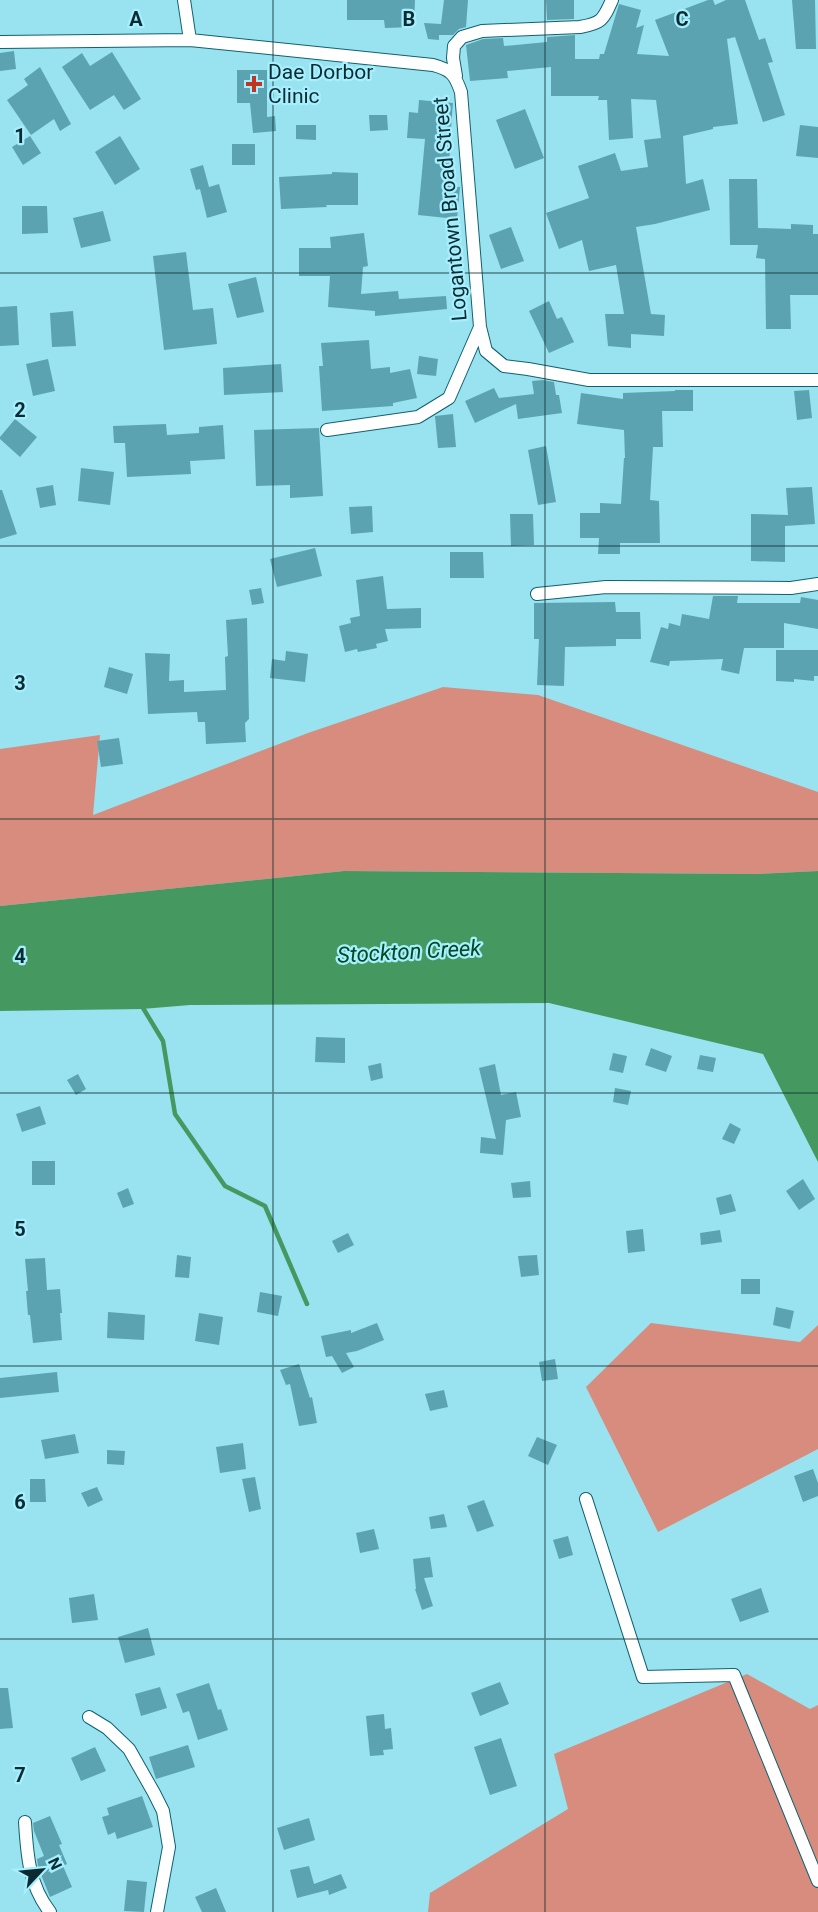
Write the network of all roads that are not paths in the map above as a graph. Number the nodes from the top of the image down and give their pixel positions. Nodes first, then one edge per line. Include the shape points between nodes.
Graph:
1 (184, 0) edge
2 (612, 0) edge
3 (190, 40) junction
4 (0, 42) edge
5 (456, 76) junction
6 (480, 327) junction
7 (818, 380) edge
8 (327, 430) dead end
9 (818, 584) edge
10 (537, 594) dead end
11 (586, 1499) dead end
12 (89, 1717) dead end
13 (25, 1822) dead end
14 (818, 1881) edge
15 (50, 1912) edge
16 (157, 1912) edge

1 - 3 street
2 - 5 street via 596,24 482,31 462,37 454,46
3 - 4 street, Logantown Broad Street
3 - 5 street, Logantown Broad Street via 434,65
5 - 6 street, Logantown Broad Street via 461,92
6 - 7 street, Logantown Broad Street via 486,351 504,366 589,380
6 - 8 street via 449,398 418,417
9 - 10 street via 791,588 606,587
11 - 14 street via 643,1677 734,1675
12 - 16 street via 129,1749 163,1811 169,1847
13 - 15 street via 34,1885

